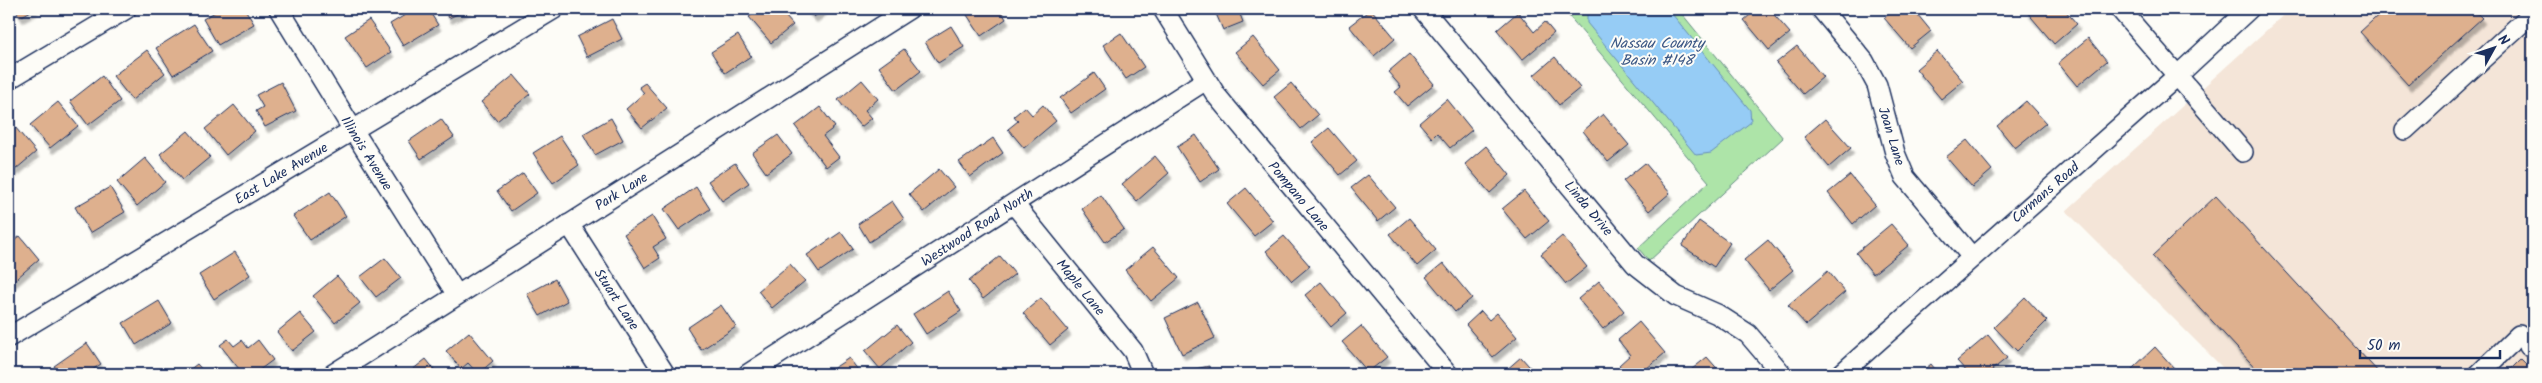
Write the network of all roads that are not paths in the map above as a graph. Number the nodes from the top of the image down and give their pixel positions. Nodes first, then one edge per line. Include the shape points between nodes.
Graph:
1 (126, 9) edge
2 (279, 9) edge
3 (554, 9) edge
4 (909, 9) edge
5 (1163, 9) edge
6 (1423, 9) edge
7 (1821, 9) edge
8 (2120, 9) edge
9 (2249, 9) edge
10 (2525, 18) edge
11 (2176, 76) junction
12 (9, 79) edge
13 (1206, 80) junction
14 (352, 130) junction
15 (2405, 130) dead end
16 (2243, 152) dead end
17 (1014, 204) junction
18 (568, 224) junction
19 (1972, 258) junction
20 (457, 295) junction
21 (9, 337) edge
22 (2527, 341) edge
23 (333, 374) edge
24 (664, 374) edge
25 (748, 374) edge
26 (1143, 374) edge
27 (1448, 374) edge
28 (1782, 374) edge
29 (1841, 374) edge
30 (2479, 374) edge

1 - 12 street
2 - 14 street, Illinois Avenue
3 - 14 street, East Lake Avenue
4 - 18 street, Park Lane
5 - 13 street, Pompano Lane
6 - 28 street, Linda Drive via 1635,264 1676,296 1717,314 1748,334
7 - 19 street, Joan Lane via 1864,61 1872,77 1905,177
8 - 11 street
9 - 11 street, Carmans Road
10 - 15 street
11 - 16 street
11 - 19 street, Carmans Road
13 - 17 street, Westwood Road North
13 - 27 street, Pompano Lane
14 - 20 street, Illinois Avenue
14 - 21 street, East Lake Avenue
17 - 25 street, Westwood Road North
17 - 26 street, Maple Lane via 1133,351
18 - 20 street, Park Lane
18 - 24 street, Stuart Lane
19 - 29 street, Carmans Road
20 - 23 street, Park Lane
22 - 30 street

